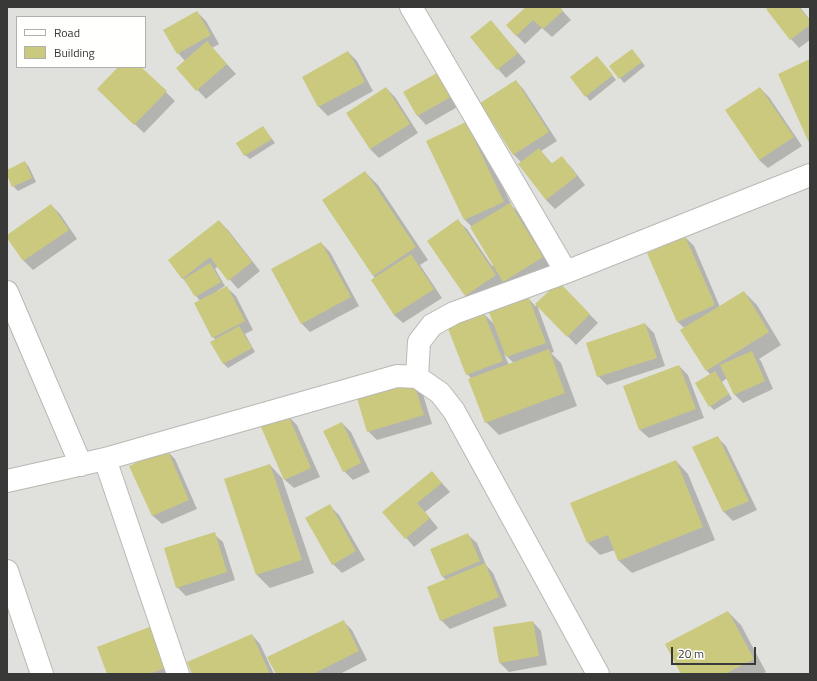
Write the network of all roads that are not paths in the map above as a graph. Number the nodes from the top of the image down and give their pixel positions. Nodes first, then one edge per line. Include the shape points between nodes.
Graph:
1 (411, 7) edge
2 (810, 175) edge
3 (566, 272) junction
4 (7, 292) edge
5 (417, 377) junction
6 (105, 459) junction
7 (80, 465) junction
8 (7, 481) edge
9 (7, 571) edge
10 (42, 674) edge
11 (178, 674) edge
12 (598, 674) edge

1 - 3 street
2 - 3 street
3 - 5 street via 454,313 432,325 419,342
4 - 7 street
5 - 6 street via 398,376
5 - 12 street via 440,394 454,411
6 - 7 street
6 - 11 street
7 - 8 street
9 - 10 street

